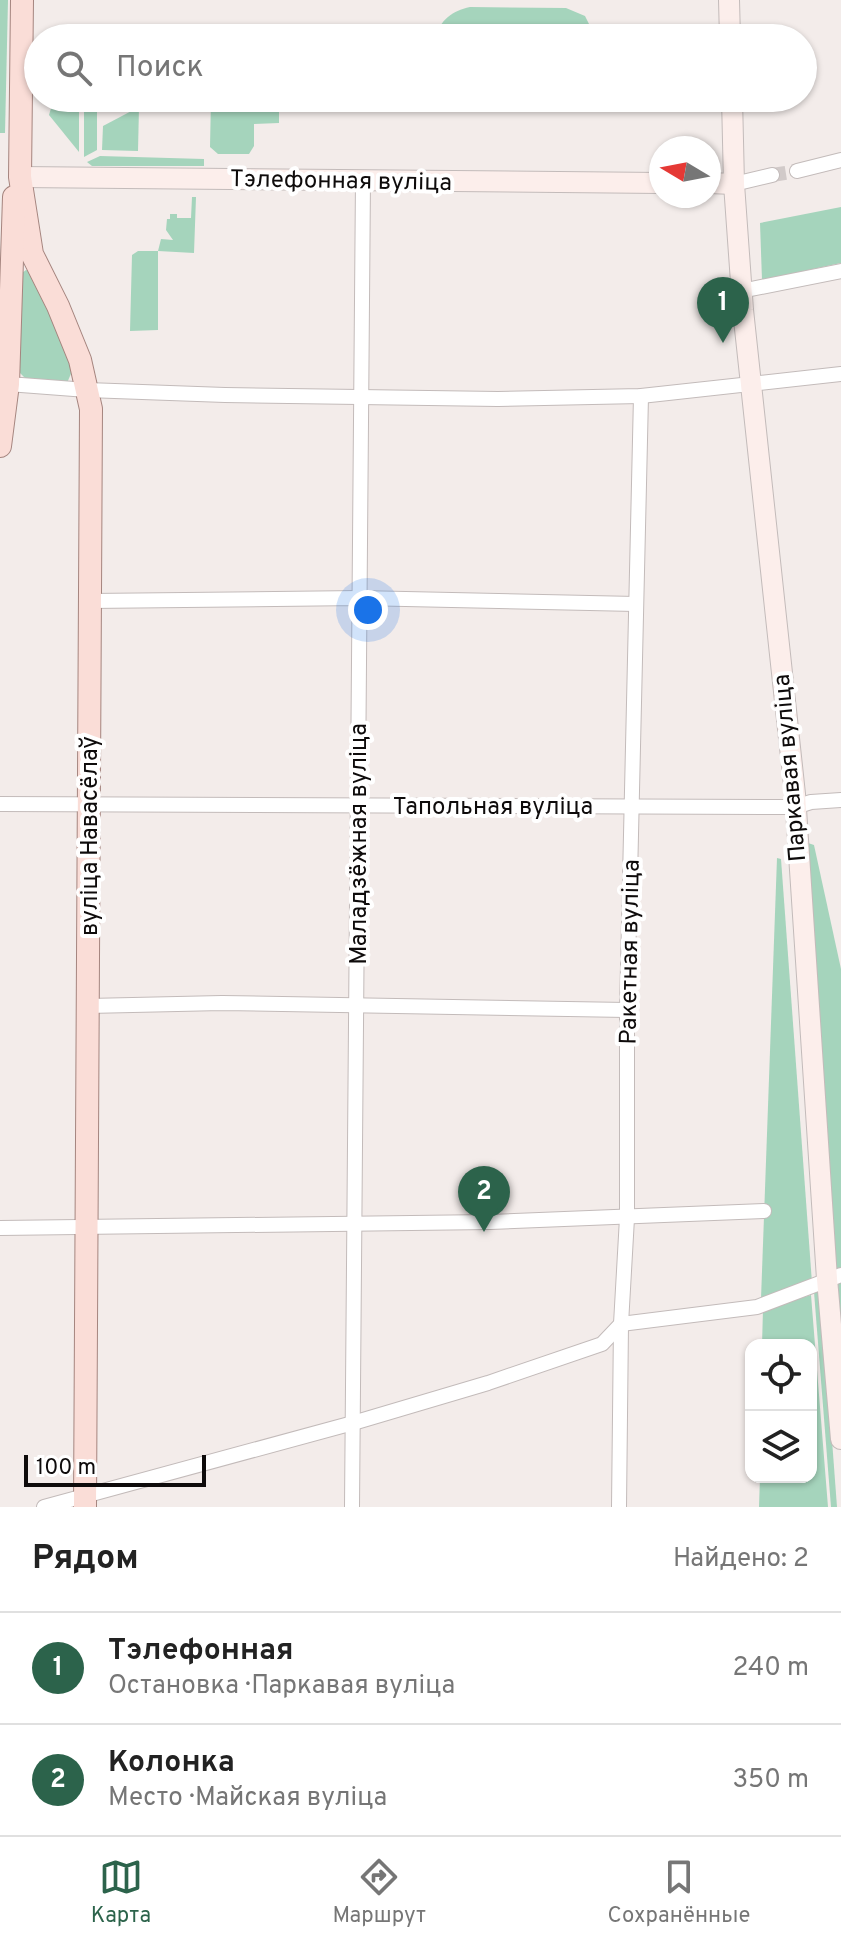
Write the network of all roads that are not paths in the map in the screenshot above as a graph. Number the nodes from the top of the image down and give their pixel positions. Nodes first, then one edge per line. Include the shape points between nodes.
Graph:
1 (22, 0) edge
2 (729, 0) edge
3 (730, 24) edge
4 (732, 112) edge
5 (841, 160) edge
6 (797, 171) tunnel mouth
7 (772, 175) tunnel mouth
8 (20, 177) junction
9 (363, 180) junction
10 (649, 183) edge
11 (721, 183) edge
12 (734, 184) junction
13 (841, 271) edge
14 (741, 291) junction
15 (841, 374) edge
16 (8, 384) junction
17 (749, 384) junction
18 (87, 390) junction
19 (361, 396) junction
20 (641, 396) junction
21 (0, 446) edge
22 (359, 598) junction
23 (90, 601) junction
24 (636, 604) junction
25 (841, 800) edge
26 (0, 804) edge
27 (90, 804) junction
28 (358, 805) junction
29 (632, 806) junction
30 (795, 807) junction
31 (356, 1005) junction
32 (88, 1006) junction
33 (627, 1010) junction
34 (764, 1211) dead end
35 (627, 1218) junction
36 (355, 1223) junction
37 (86, 1225) junction
38 (0, 1228) edge
39 (834, 1277) edge
40 (621, 1324) junction
41 (353, 1423) junction
42 (841, 1439) edge
43 (85, 1502) edge
44 (44, 1507) edge
45 (352, 1507) edge
46 (619, 1507) edge

1 - 8 main road
2 - 3 street
4 - 12 street, Паркавая вуліца
5 - 6 street
7 - 12 street
8 - 9 street, Тэлефонная вуліца
8 - 16 main road via 12,201
8 - 18 main road, вуліца Навасёлаў via 32,254 80,360
9 - 10 street, Тэлефонная вуліца
9 - 19 street, Маладзёжная вуліца
11 - 12 street
12 - 14 street, Паркавая вуліца
13 - 14 street
14 - 17 street, Паркавая вуліца
15 - 17 street
16 - 18 street
16 - 21 main road
17 - 20 street
17 - 30 street, Паркавая вуліца
18 - 19 street
18 - 23 main road, вуліца Навасёлаў
19 - 20 street
19 - 22 street, Маладзёжная вуліца
20 - 24 street, Ракетная вуліца
22 - 23 street
22 - 24 street
22 - 28 street, Маладзёжная вуліца
23 - 27 main road, вуліца Навасёлаў
24 - 29 street, Ракетная вуліца
25 - 30 street, Тапольная вуліца
26 - 27 street, Тапольная вуліца
27 - 28 street, Тапольная вуліца
27 - 32 main road, вуліца Навасёлаў
28 - 29 street, Тапольная вуліца
28 - 31 street, Маладзёжная вуліца
29 - 30 street, Тапольная вуліца
29 - 33 street, Ракетная вуліца
30 - 39 street, Паркавая вуліца
31 - 32 street
31 - 33 street
31 - 36 street, Маладзёжная вуліца
32 - 37 main road, вуліца Навасёлаў
33 - 35 street, Ракетная вуліца
34 - 35 street
35 - 36 street
35 - 40 street, Ракетная вуліца
36 - 37 street
36 - 41 street, Маладзёжная вуліца
37 - 38 street
37 - 43 main road, вуліца Навасёлаў
39 - 40 street via 757,1307
39 - 42 street, Паркавая вуліца
40 - 41 street via 602,1344
40 - 46 street, Ракетная вуліца
41 - 43 street
41 - 45 street, Маладзёжная вуліца
43 - 44 street

